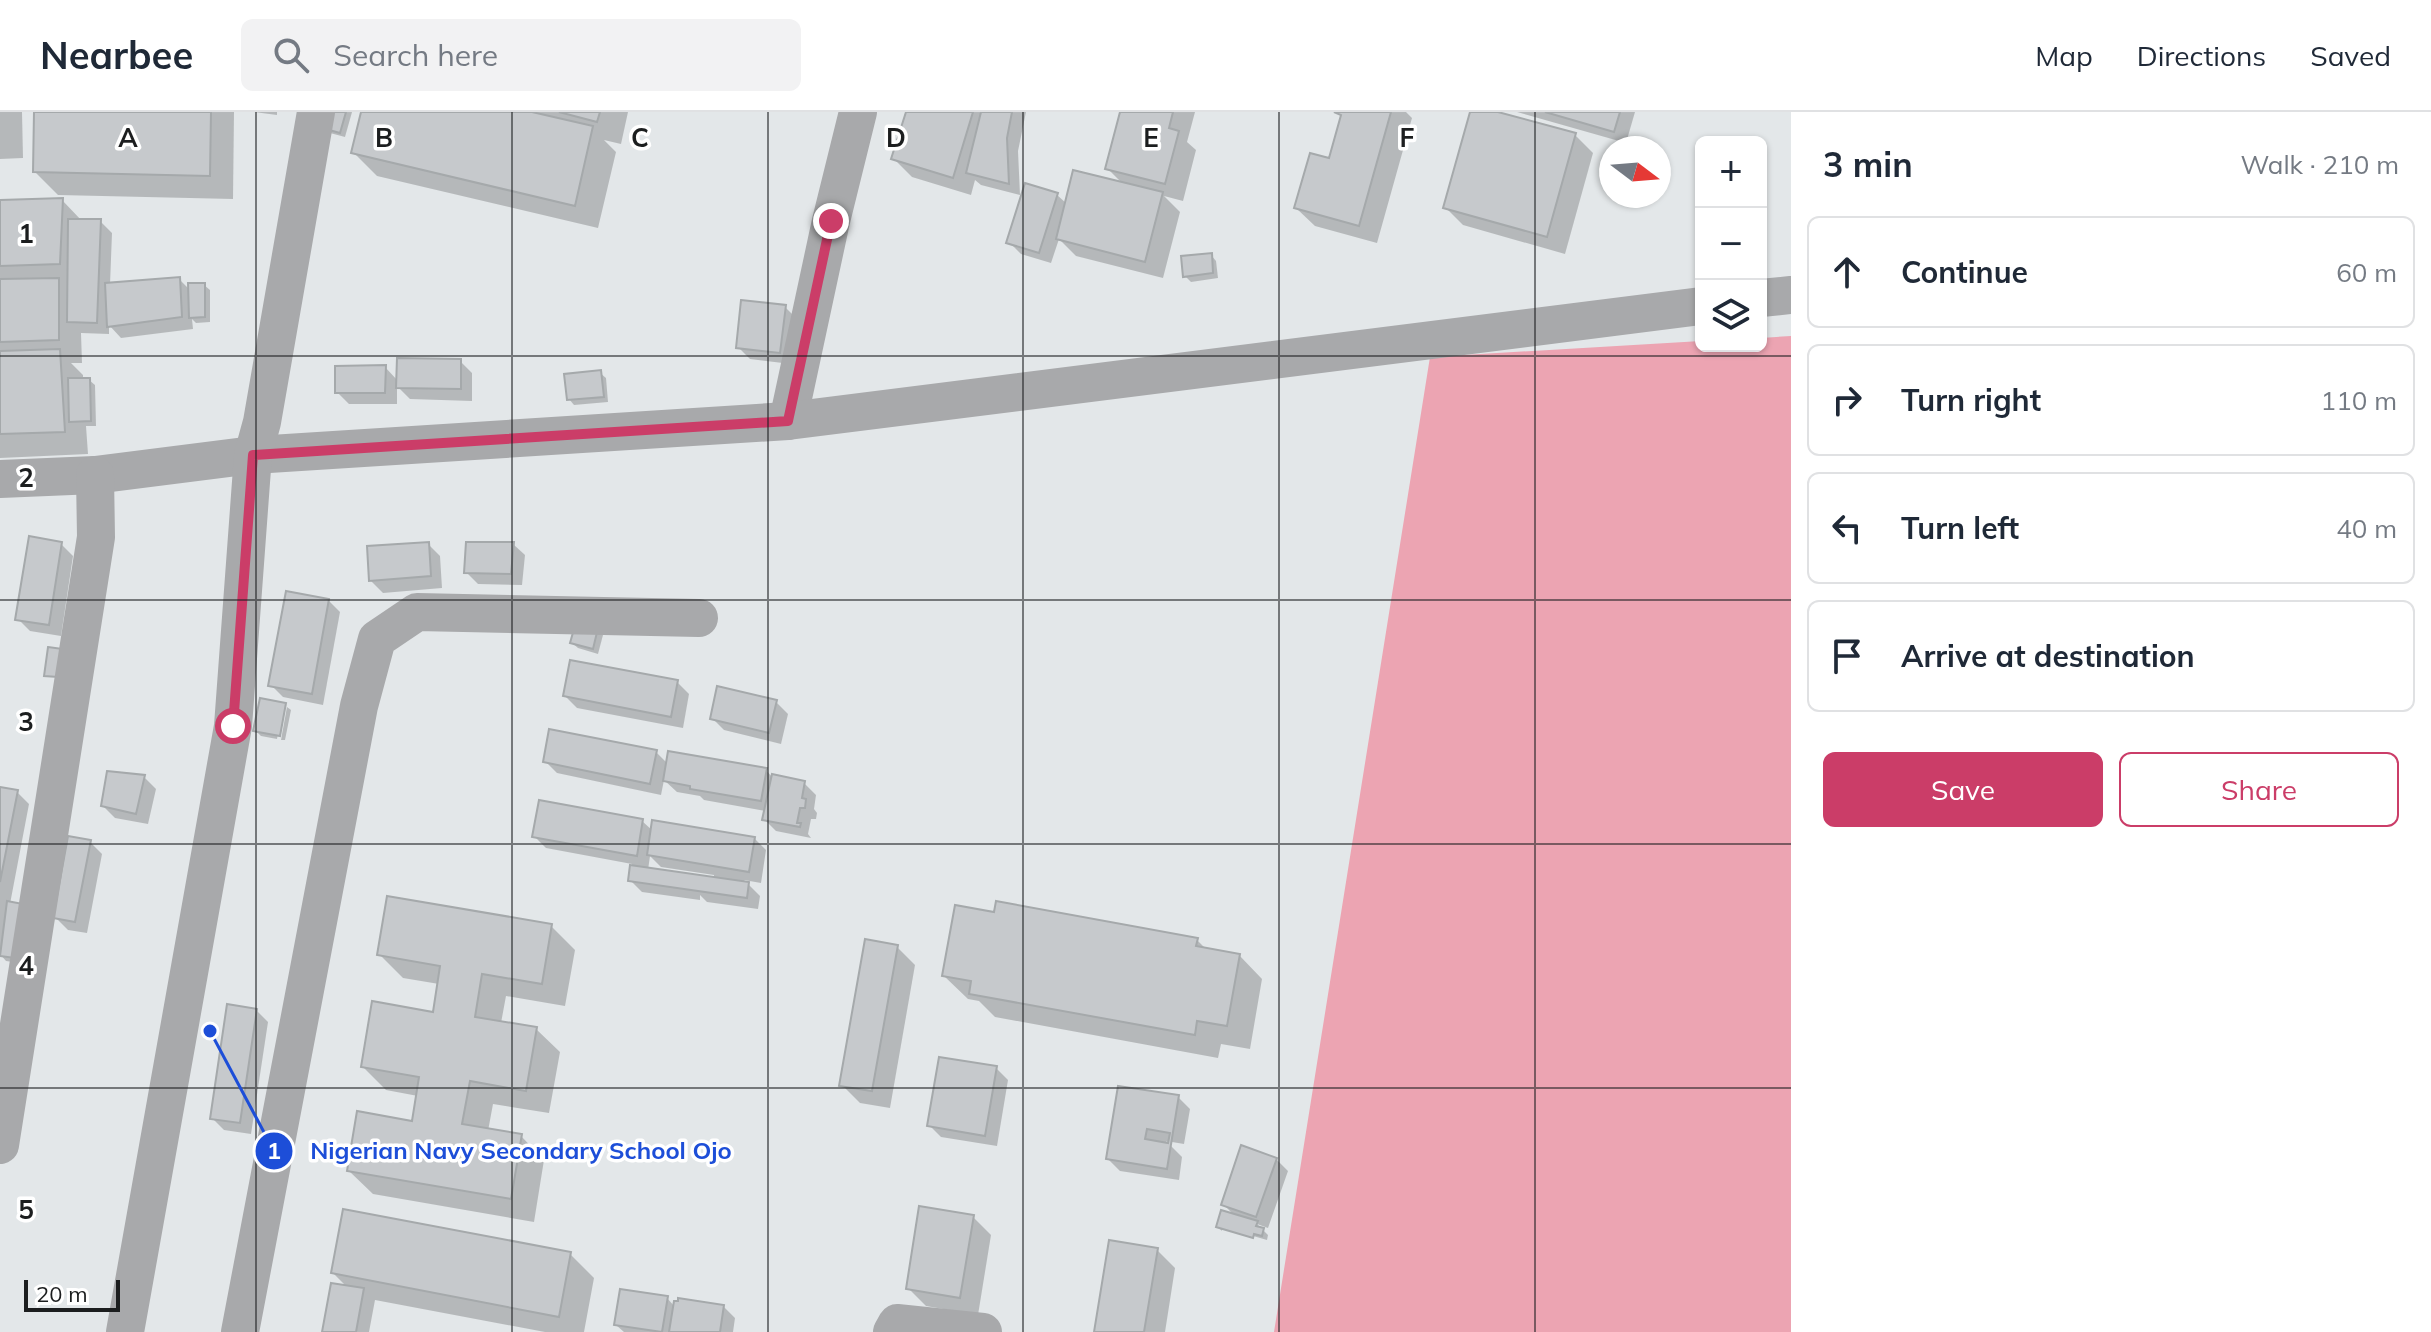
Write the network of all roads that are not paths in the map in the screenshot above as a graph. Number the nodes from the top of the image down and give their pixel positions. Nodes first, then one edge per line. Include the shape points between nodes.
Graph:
1 (316, 112) edge
2 (858, 112) edge
3 (1791, 295) edge
4 (1767, 297) edge
5 (1695, 307) edge
6 (788, 421) junction
7 (253, 455) junction
8 (95, 475) junction
9 (0, 479) edge
10 (699, 618) dead end
11 (0, 1145) edge
12 (125, 1332) edge
13 (240, 1332) edge
14 (892, 1332) edge
15 (983, 1332) edge

1 - 7 street
2 - 6 street
3 - 4 street
5 - 6 street
6 - 7 street
7 - 8 street
7 - 12 street via 233,726
8 - 9 street
8 - 11 street via 96,537
10 - 13 street via 417,612 377,639 359,706
14 - 15 street via 897,1323

